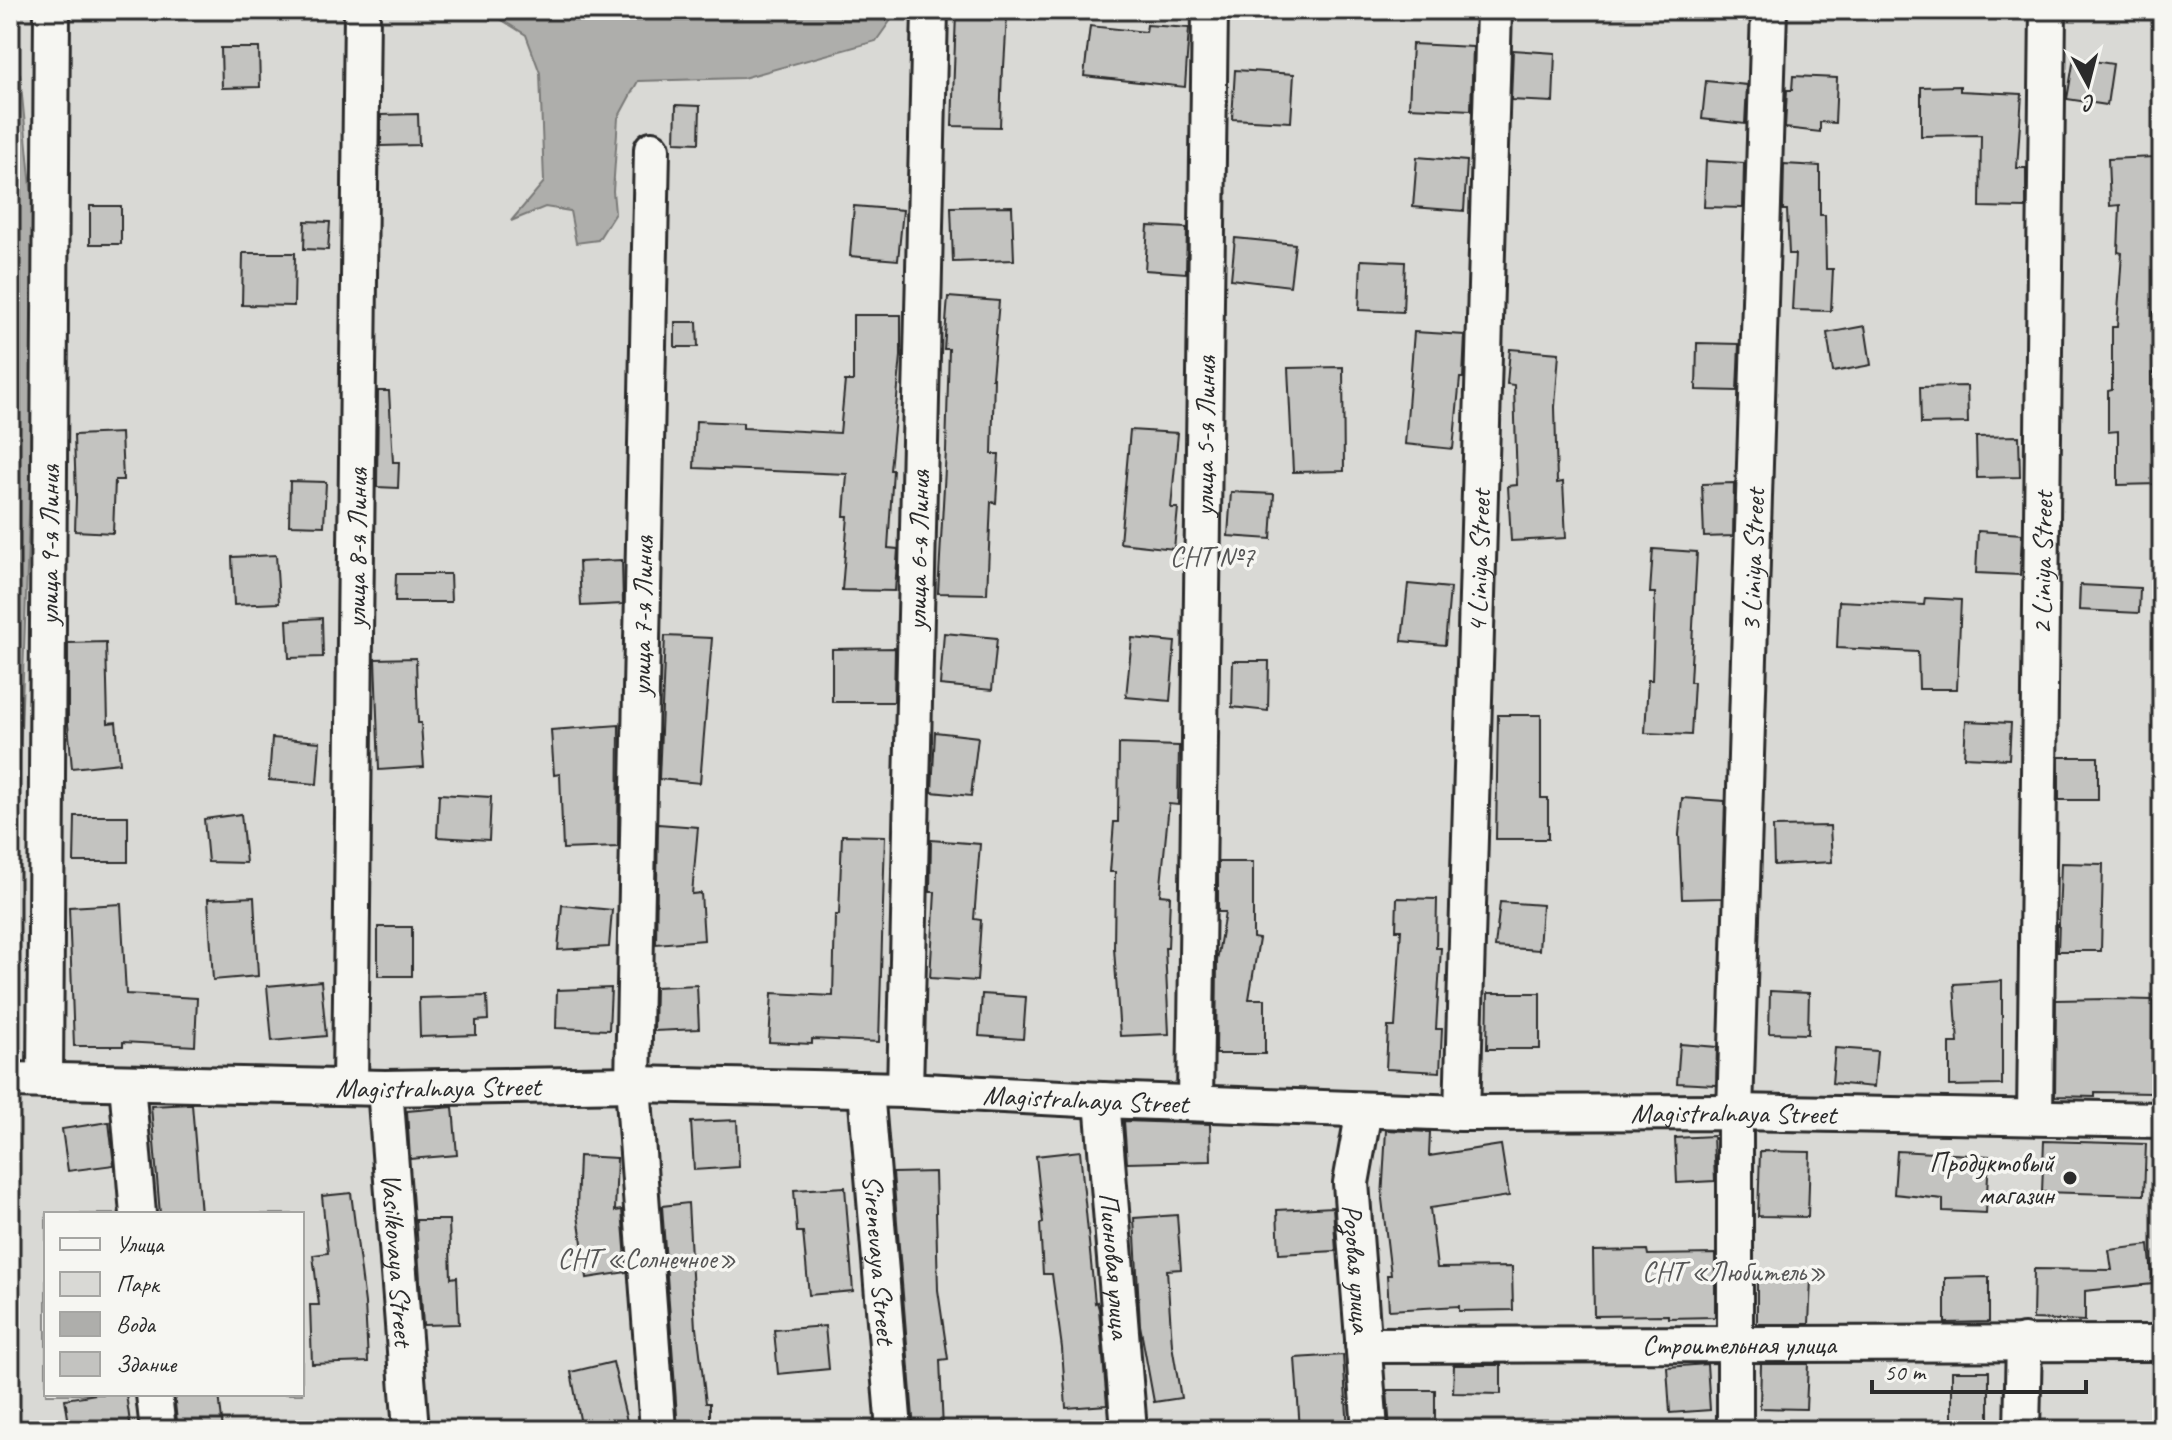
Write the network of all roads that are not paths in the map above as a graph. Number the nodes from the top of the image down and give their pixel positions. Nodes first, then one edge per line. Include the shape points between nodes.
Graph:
1 (52, 10) edge
2 (362, 10) edge
3 (930, 10) edge
4 (1210, 10) edge
5 (1494, 10) edge
6 (1769, 10) edge
7 (2048, 10) edge
8 (652, 149) dead end
9 (10, 1080) edge
10 (45, 1081) junction
11 (127, 1083) junction
12 (633, 1084) junction
13 (350, 1086) junction
14 (385, 1088) junction
15 (866, 1090) junction
16 (905, 1090) junction
17 (1102, 1100) junction
18 (1195, 1102) junction
19 (1364, 1110) junction
20 (1735, 1112) junction
21 (1462, 1113) junction
22 (2035, 1117) junction
23 (2162, 1120) edge
24 (138, 1212) edge
25 (2024, 1342) junction
26 (2162, 1343) edge
27 (1363, 1345) junction
28 (1733, 1345) junction
29 (154, 1396) edge
30 (158, 1430) edge
31 (411, 1430) edge
32 (658, 1430) edge
33 (894, 1430) edge
34 (1129, 1430) edge
35 (1370, 1430) edge
36 (1735, 1430) edge
37 (2022, 1430) edge

1 - 10 street, улица 9-я Линия
2 - 13 street, улица 8-я Линия
3 - 16 street, улица 6-я Линия
4 - 18 street, улица 5-я Линия
5 - 21 street, 4 Liniya Street
6 - 20 street, 3 Liniya Street
7 - 22 street, 2 Liniya Street
8 - 12 street, улица 7-я Линия
9 - 10 street, Magistralnaya Street
10 - 11 street, Magistralnaya Street
11 - 13 street, Magistralnaya Street
11 - 24 street
12 - 14 street, Magistralnaya Street
12 - 15 street, Magistralnaya Street
12 - 32 street, улица 7-я Линия
13 - 14 street, Magistralnaya Street
14 - 31 street, Vasilkovaya Street
15 - 16 street, Magistralnaya Street
15 - 33 street, Sirenevaya Street
16 - 17 street, Magistralnaya Street
17 - 18 street, Magistralnaya Street
17 - 34 street, Пионовая улица
18 - 19 street, Magistralnaya Street
19 - 21 street, Magistralnaya Street
19 - 27 street, Розовая улица via 1351,1183
20 - 21 street, Magistralnaya Street
20 - 22 street, Magistralnaya Street
20 - 28 street, 3 Liniya Street
22 - 23 street, Magistralnaya Street
25 - 26 street, Строительная улица
25 - 28 street, Строительная улица
25 - 37 street
27 - 28 street, Строительная улица
27 - 35 street, Розовая улица
28 - 36 street, 3 Liniya Street
29 - 30 street

